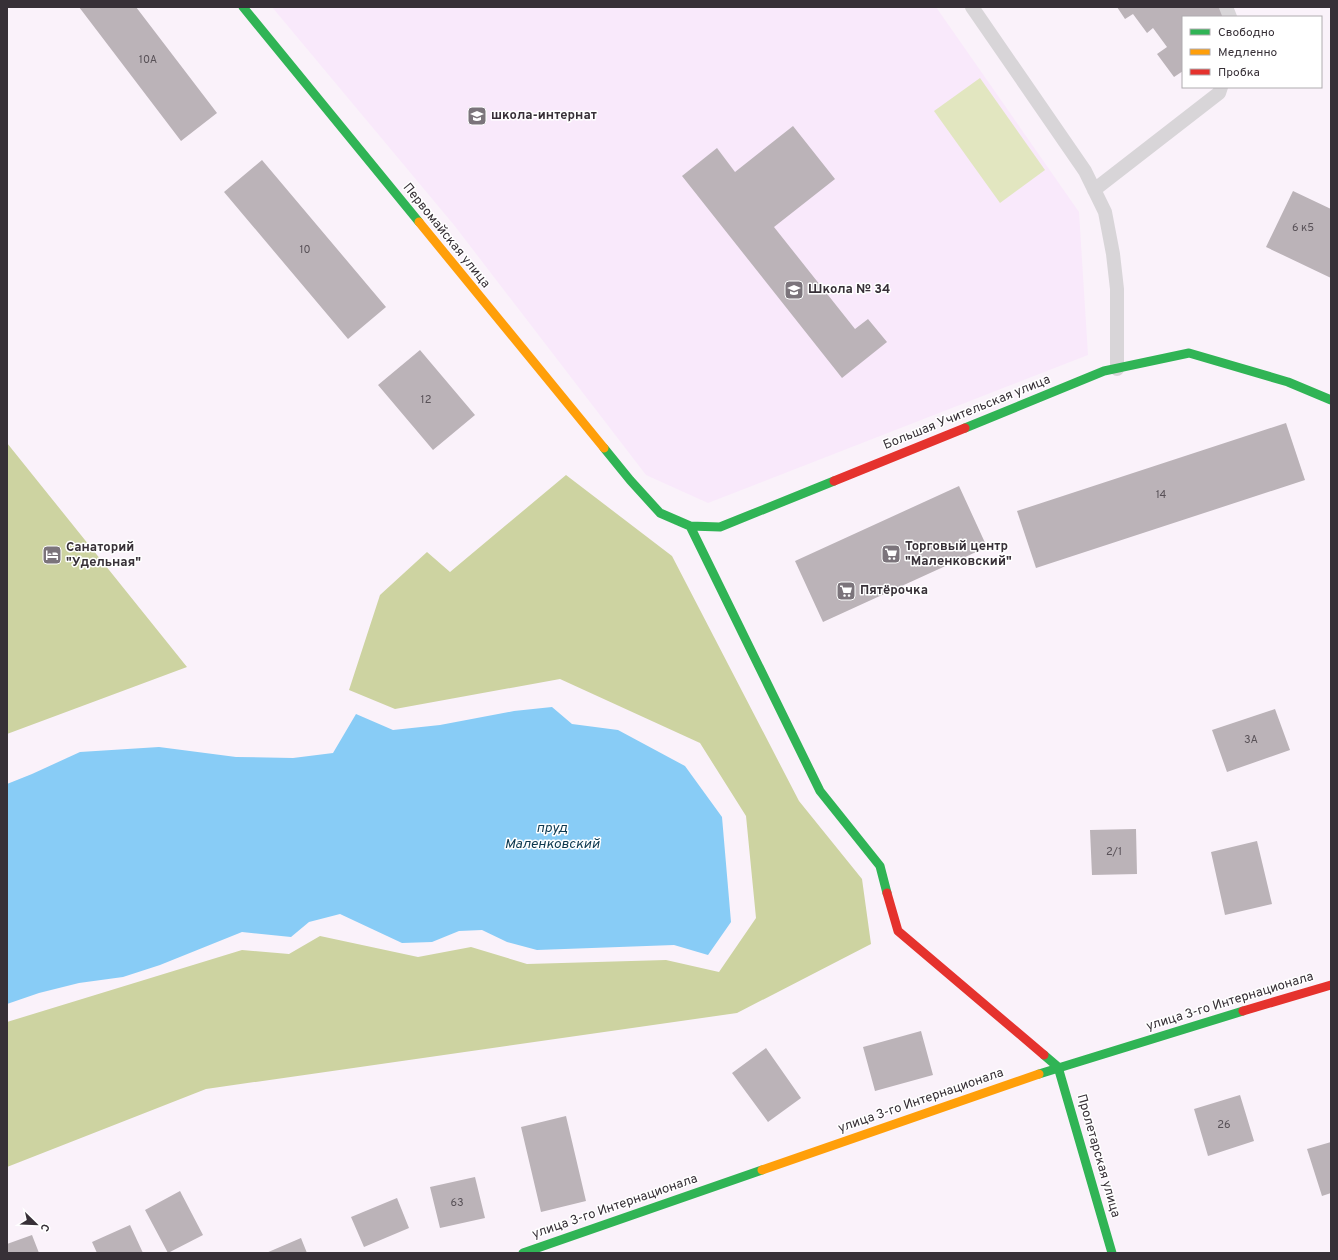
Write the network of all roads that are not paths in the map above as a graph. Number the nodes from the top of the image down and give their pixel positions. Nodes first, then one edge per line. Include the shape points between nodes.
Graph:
1 (243, 7) edge
2 (972, 7) edge
3 (1221, 88) edge
4 (1094, 190) junction
5 (1117, 369) junction
6 (1331, 400) edge
7 (630, 480) joint
8 (690, 526) junction
9 (1331, 985) edge
10 (1058, 1067) junction
11 (523, 1253) edge
12 (1112, 1253) edge

1 - 7 street, Первомайская улица
2 - 4 lane via 1085,171
3 - 4 lane via 1219,93
4 - 5 lane via 1105,212 1113,254 1117,289
5 - 6 street, Большая Учительская улица via 1189,353 1288,382
5 - 8 street, Большая Учительская улица via 1104,372 720,528
7 - 8 street, Большая Учительская улица via 660,513
8 - 10 street via 820,791 880,866 898,931
9 - 10 street, улица 3-го Интернационала
10 - 11 street, улица 3-го Интернационала
10 - 12 street, Пролетарская улица

